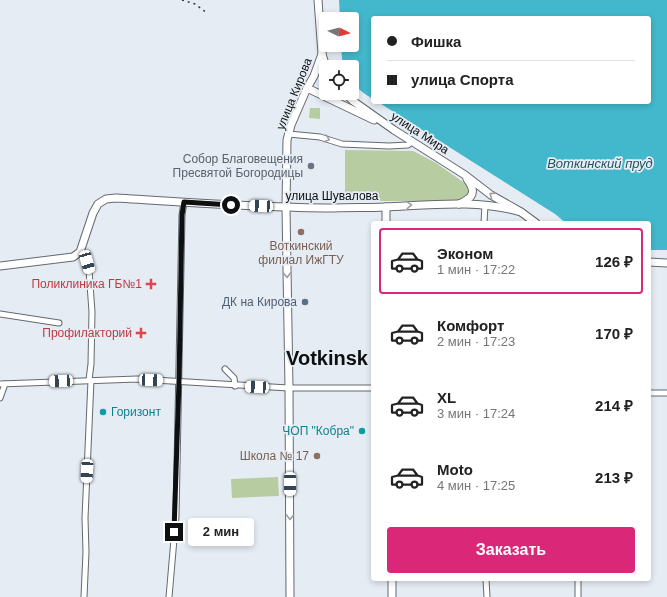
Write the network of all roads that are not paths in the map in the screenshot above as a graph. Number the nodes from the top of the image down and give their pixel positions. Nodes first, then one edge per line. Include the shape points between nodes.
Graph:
1 (318, 0) edge
2 (322, 54) junction
3 (324, 60) edge
4 (307, 88) junction
5 (352, 100) edge
6 (394, 130) junction
7 (288, 134) junction
8 (412, 141) junction
9 (465, 175) junction
10 (184, 202) junction
11 (457, 204) junction
12 (485, 205) junction
13 (386, 207) junction
14 (286, 208) junction
15 (521, 212) junction
16 (386, 221) edge
17 (484, 221) edge
18 (533, 221) edge
19 (80, 252) junction
20 (651, 262) edge
21 (667, 263) edge
22 (0, 266) edge
23 (0, 314) edge
24 (59, 323) dead end
25 (225, 369) dead end
26 (90, 380) junction
27 (179, 381) junction
28 (3, 384) edge
29 (235, 386) junction
30 (0, 388) edge
31 (289, 388) junction
32 (371, 388) edge
33 (651, 393) edge
34 (667, 394) edge
35 (0, 398) edge
36 (392, 581) edge
37 (486, 581) edge
38 (578, 581) edge
39 (84, 597) edge
40 (169, 597) edge
41 (290, 597) edge
42 (392, 597) edge
43 (486, 597) edge
44 (578, 597) edge

1 - 2 main road
2 - 3 main road
2 - 4 main road, улица Кирова
4 - 6 main road
4 - 7 main road, улица Кирова
5 - 6 main road, улица Мира
6 - 8 main road, улица Мира
7 -> 8 street via 320,137 342,144 389,146 408,145
7 - 14 main road, улица Кирова
8 - 9 main road, улица Мира
9 - 11 main road via 471,183 473,193 468,200
15 -> 9 main road, улица Мира via 491,195
10 - 14 main road, улица Шувалова
10 - 19 main road, улица Шувалова via 106,199 98,204 92,213
10 - 27 street
11 - 12 main road, улица Мира
13 -> 11 main road, улица Шувалова
12 - 15 main road, улица Мира
12 - 17 street
13 - 14 main road, улица Шувалова
13 - 16 main road
14 -> 31 main road, улица Кирова
15 - 18 main road, улица Мира
19 - 22 main road via 71,257
19 - 26 street via 89,270 92,319
20 - 21 main road
23 - 24 street
25 - 29 street via 234,378
26 - 27 street
26 - 28 street
26 - 39 street
27 - 29 street
27 - 40 street via 176,516
28 - 30 street
28 - 35 street
29 - 31 street
31 - 32 street
31 -> 41 main road, улица Кирова
33 - 34 street
36 - 42 main road
37 - 43 street
38 - 44 street

